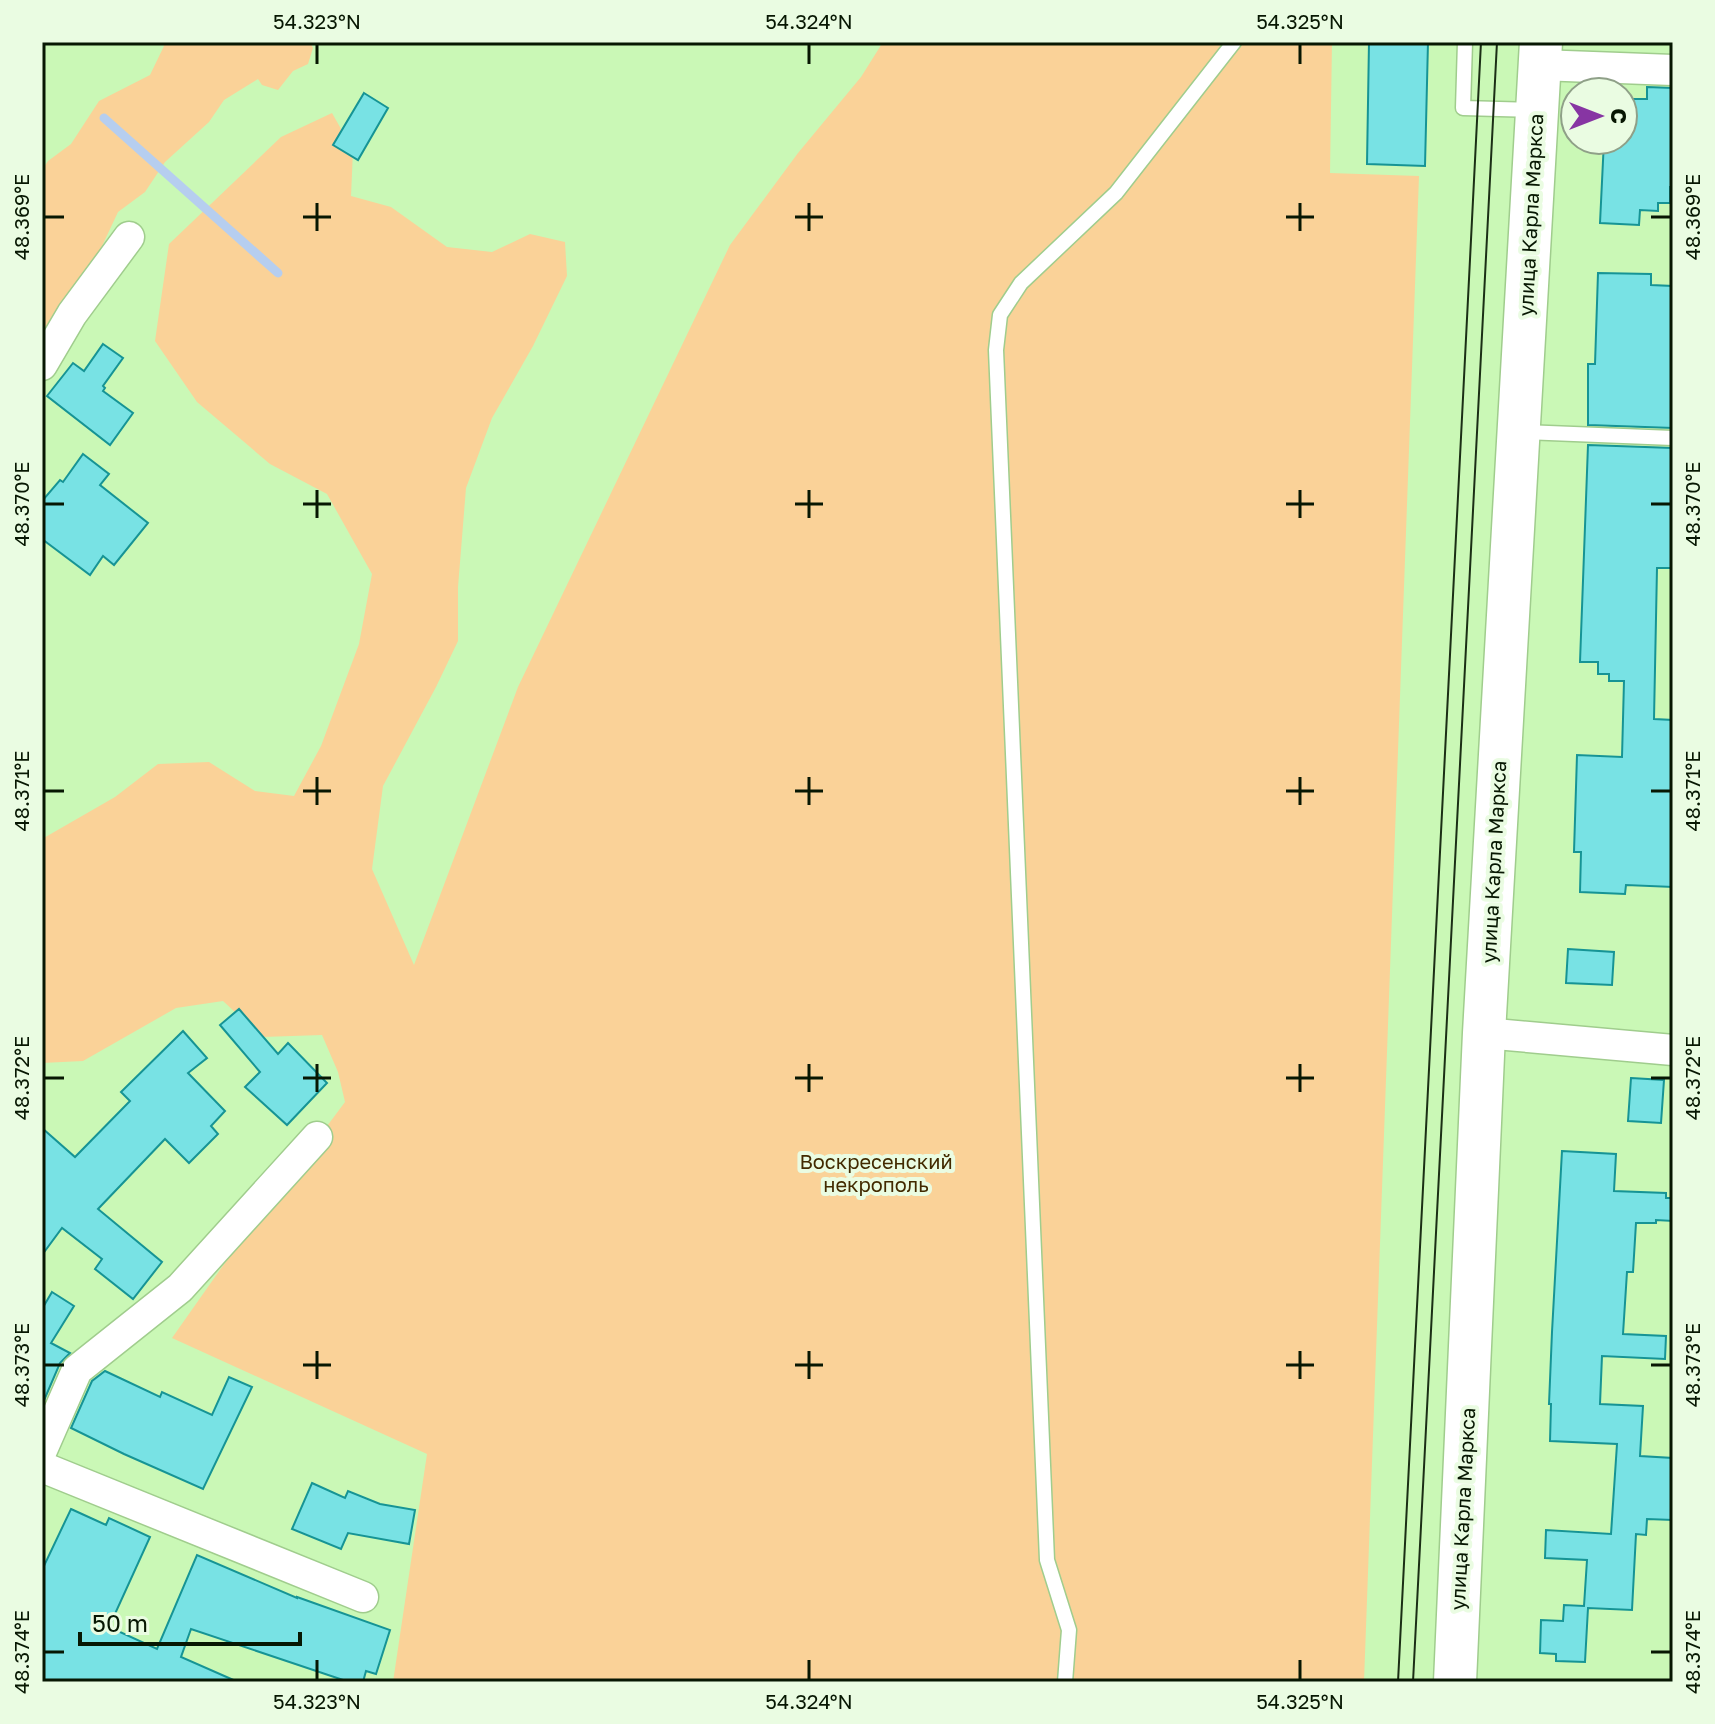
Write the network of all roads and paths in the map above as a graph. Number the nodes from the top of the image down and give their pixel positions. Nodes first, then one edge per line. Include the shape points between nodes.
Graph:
1 (1234, 42) edge
2 (1465, 42) edge
3 (1540, 53) edge
4 (1673, 70) edge
5 (1537, 110) junction
6 (129, 237) dead end
7 (42, 365) edge
8 (1519, 432) junction
9 (1673, 438) edge
10 (1484, 1033) junction
11 (1673, 1050) edge
12 (317, 1137) dead end
13 (42, 1450) edge
14 (42, 1467) edge
15 (363, 1597) dead end
16 (1065, 1682) edge
17 (1455, 1682) edge

1 - 16 lane via 1116,193 1021,283 1000,315 996,350 1047,1560 1069,1630
2 - 5 lane via 1463,108
3 - 4 street
3 - 5 main road, улица Карла Маркса
5 - 8 main road, улица Карла Маркса
6 - 7 street
8 - 9 lane
8 - 10 main road, улица Карла Маркса
10 - 11 street
10 - 17 main road, улица Карла Маркса
12 - 13 street via 180,1288 77,1370
14 - 15 street

